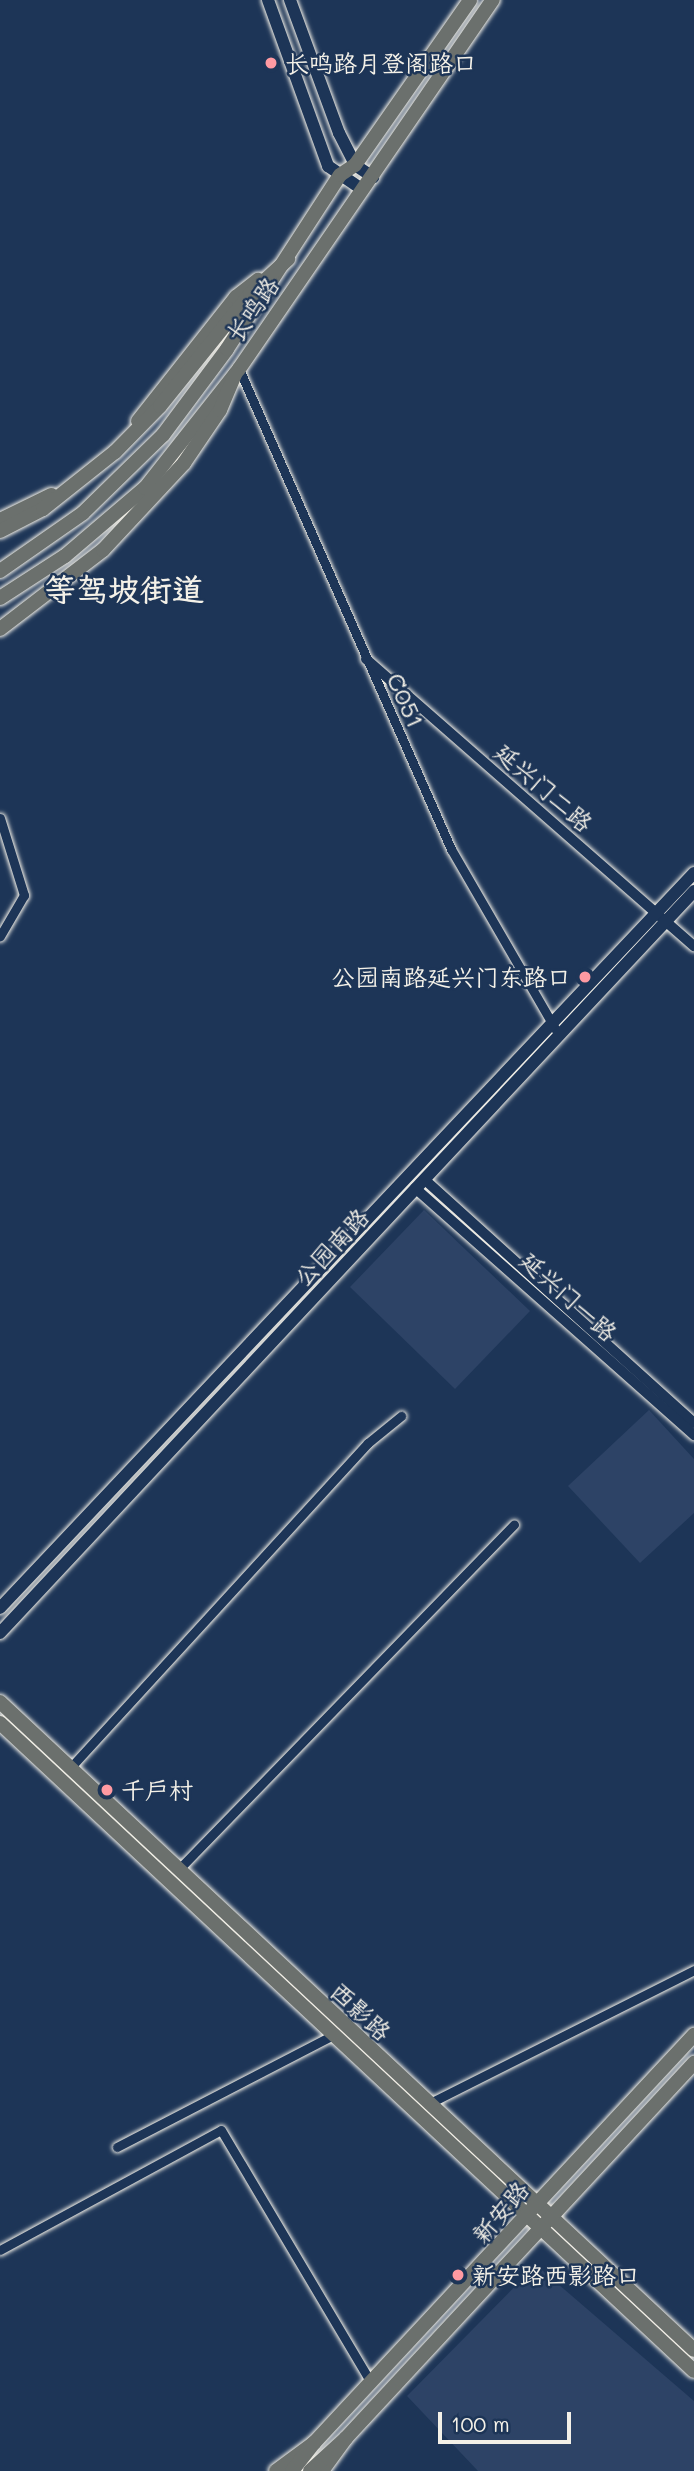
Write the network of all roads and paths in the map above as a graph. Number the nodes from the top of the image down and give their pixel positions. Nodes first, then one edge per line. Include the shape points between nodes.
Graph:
1 (268, 0) edge
2 (290, 0) edge
3 (470, 0) edge
4 (493, 0) edge
5 (355, 165) junction
6 (340, 175) junction
7 (373, 177) junction
8 (363, 190) junction
9 (288, 258) junction
10 (237, 371) junction
11 (0, 520) edge
12 (0, 531) edge
13 (0, 571) edge
14 (0, 598) edge
15 (0, 629) edge
16 (366, 659) junction
17 (0, 818) edge
18 (694, 873) edge
19 (694, 891) edge
20 (660, 917) junction
21 (0, 936) edge
22 (694, 946) edge
23 (555, 1030) junction
24 (420, 1184) junction
25 (401, 1416) dead end
26 (694, 1423) edge
27 (694, 1435) edge
28 (514, 1525) dead end
29 (0, 1608) edge
30 (0, 1633) edge
31 (0, 1702) edge
32 (0, 1723) edge
33 (70, 1768) junction
34 (178, 1871) junction
35 (694, 1970) edge
36 (335, 2034) junction
37 (694, 2035) edge
38 (694, 2063) edge
39 (428, 2104) junction
40 (117, 2147) dead end
41 (535, 2210) junction
42 (548, 2223) junction
43 (0, 2250) edge
44 (694, 2350) edge
45 (694, 2371) edge
46 (371, 2383) junction
47 (346, 2438) junction
48 (314, 2443) junction
49 (276, 2471) edge
50 (292, 2471) edge
51 (310, 2471) edge
52 (322, 2471) edge

1 - 6 main road via 320,149 328,166
2 - 5 main road
3 - 5 main road, 长鸣路
4 - 7 main road, 长鸣路
5 - 6 main road, 长鸣路
5 - 7 main road
6 - 8 main road
6 - 9 main road, 长鸣路
7 - 8 main road, 长鸣路
8 - 10 main road, 长鸣路
9 - 11 main road via 236,297 141,417 107,451 41,502
9 - 12 main road via 250,293 160,406 83,478 43,509
9 - 13 main road, 长鸣路 via 143,458 83,513
10 - 14 main road, 长鸣路 via 145,488 75,549
10 - 15 main road via 202,437 103,550
10 - 16 street, C051
16 - 20 street, 延兴门二路
16 - 23 street, C051 via 450,849
17 - 21 street via 24,895
18 - 20 main road, 公园南路
19 - 20 main road, 公园南路
20 - 22 street, 延兴门二路
20 - 23 main road, 公园南路
23 - 24 main road, 公园南路
23 - 29 main road, 公园南路
24 - 26 street, 延兴门一路
24 - 27 street, 延兴门一路
24 - 30 main road, 公园南路
25 - 33 street via 368,1443
28 - 34 street
31 - 33 main road, 西影路
32 - 36 main road, 西影路
33 - 34 main road, 西影路
34 - 39 main road, 西影路
35 - 39 street
36 - 40 street
36 - 41 main road, 西影路
37 - 41 main road, 新安路 via 555,2178
38 - 42 main road, 新安路
39 - 41 main road, 西影路
41 - 42 main road, 西影路
41 - 46 main road, 新安路
42 - 44 main road, 西影路
42 - 45 main road, 西影路
42 - 47 main road, 新安路
43 - 46 street via 220,2130
46 - 48 main road, 新安路
47 - 51 main road
47 - 52 main road, 新安路
48 - 49 main road, 新安路
48 - 50 main road

